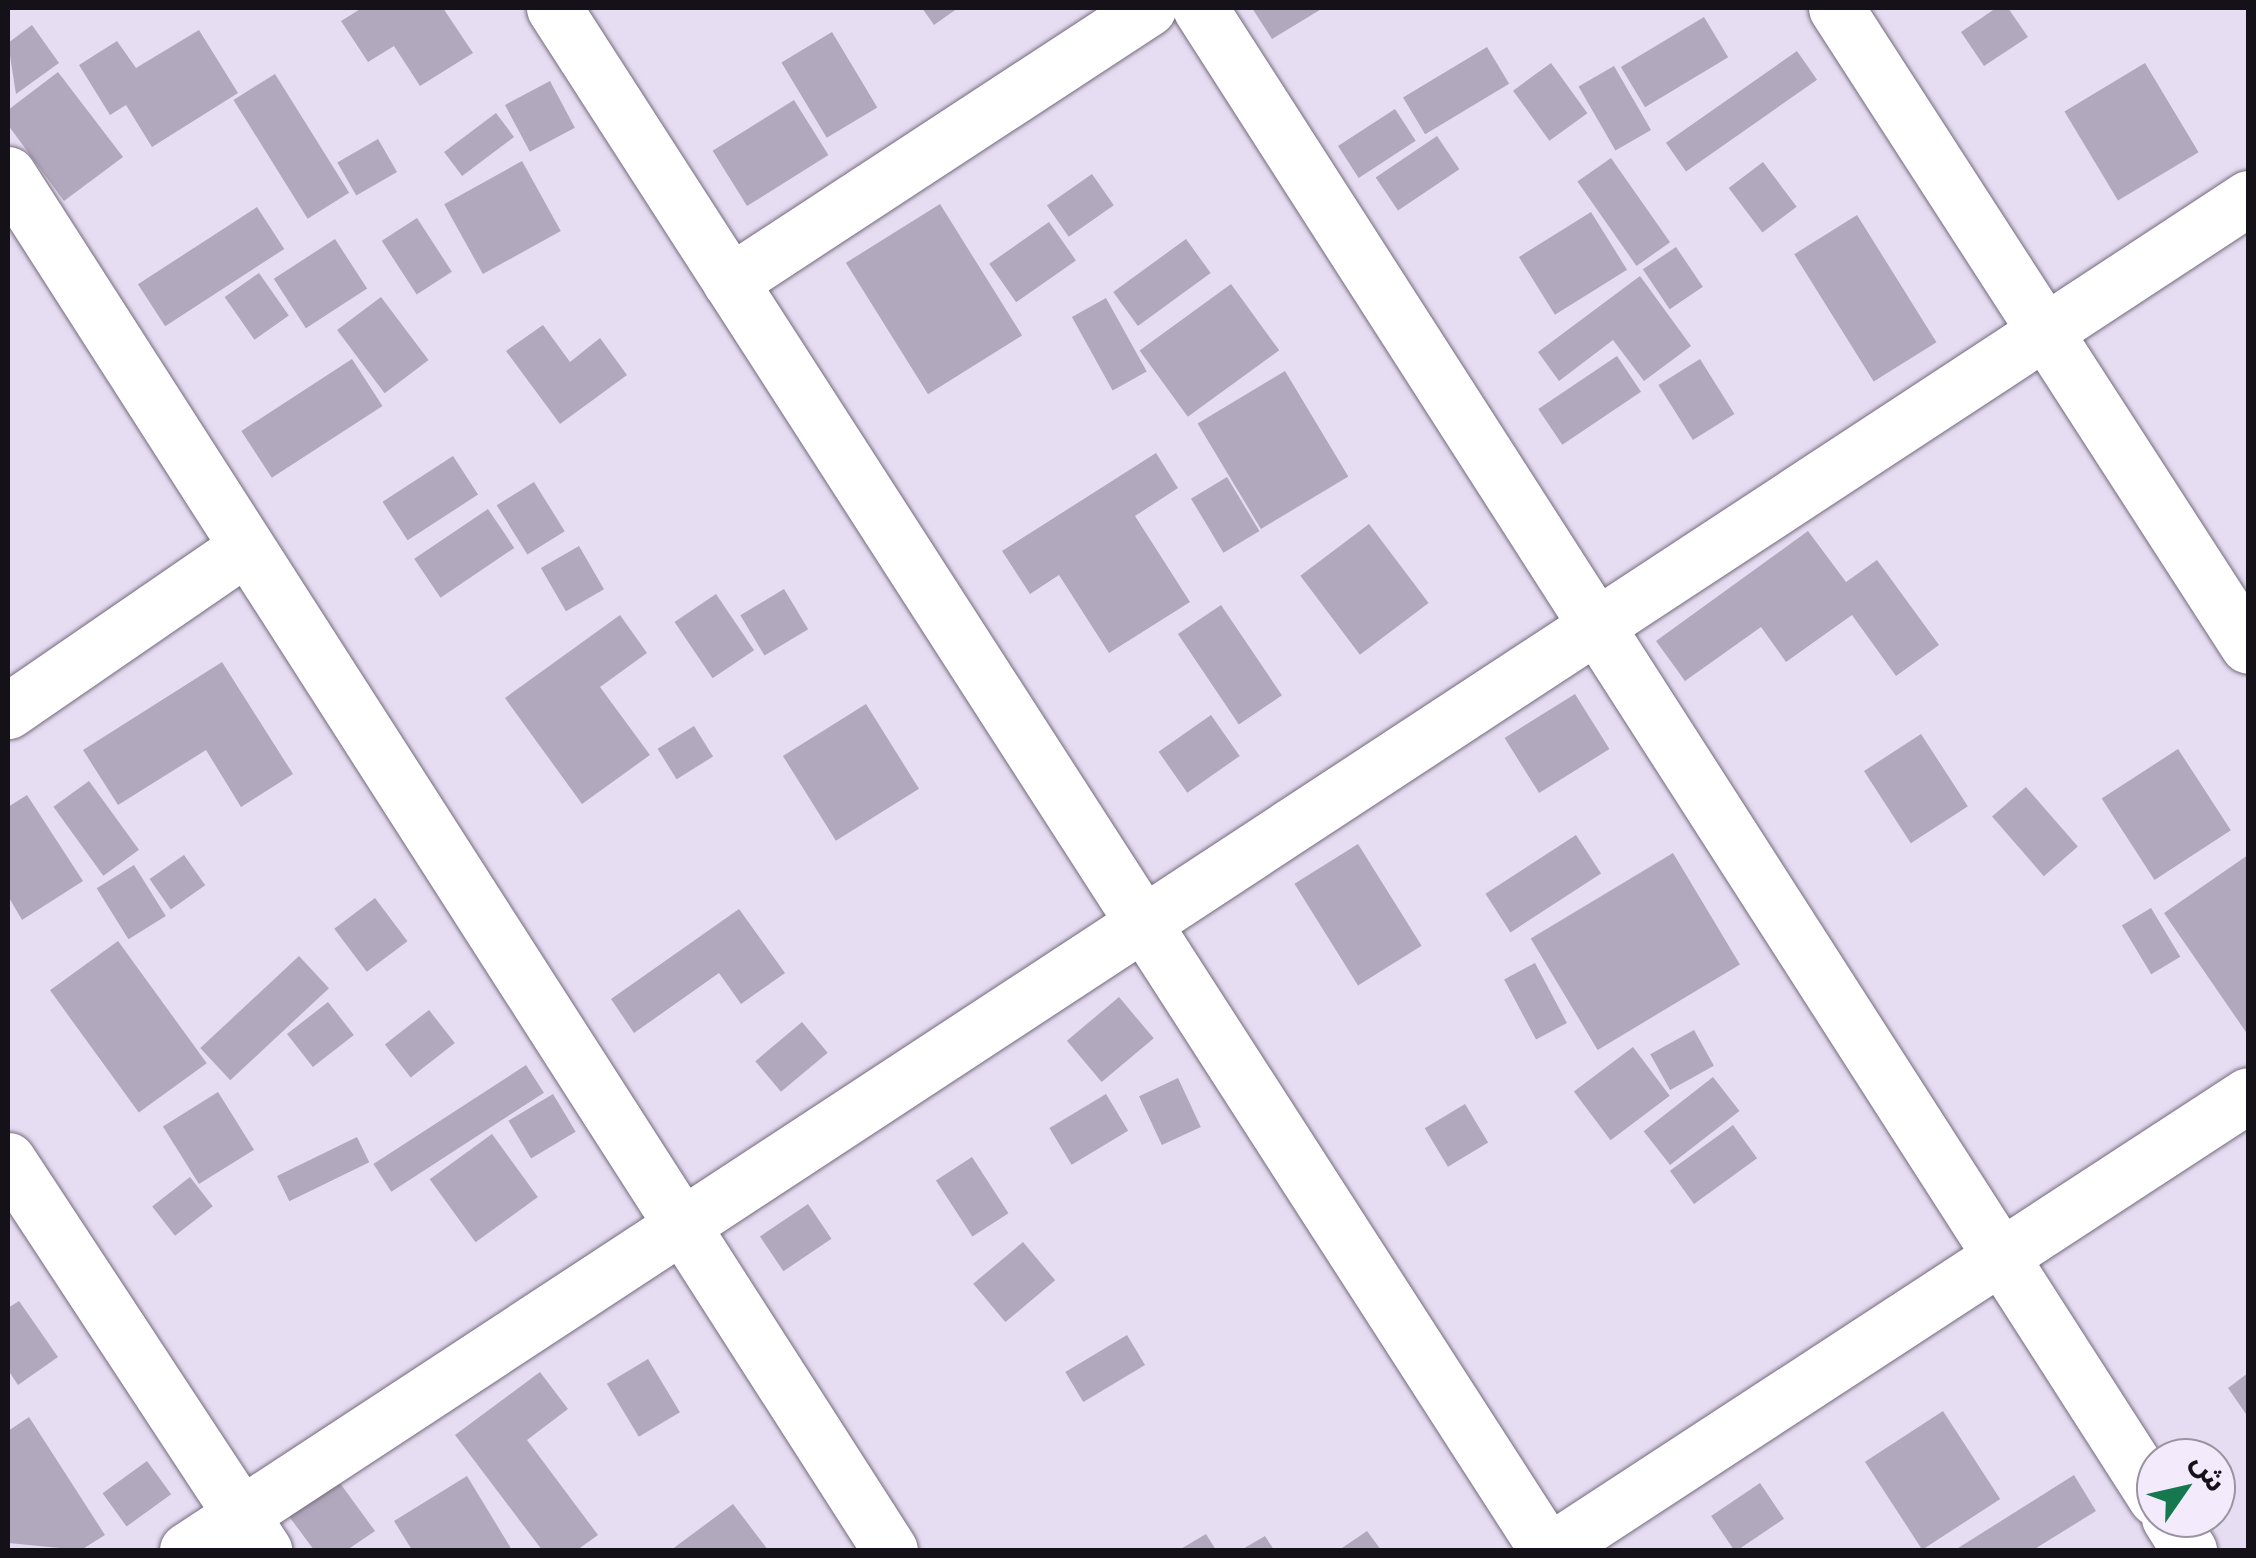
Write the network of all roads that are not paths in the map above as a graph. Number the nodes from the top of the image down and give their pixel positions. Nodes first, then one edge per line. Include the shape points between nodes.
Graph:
1 (554, 8) edge
2 (1148, 8) edge
3 (1200, 8) edge
4 (1836, 8) edge
5 (8, 174) edge
6 (2248, 198) edge
7 (730, 282) junction
8 (2046, 332) junction
9 (244, 549) junction
10 (1598, 625) junction
11 (2248, 646) edge
12 (8, 712) edge
13 (1142, 924) junction
14 (2248, 1095) edge
15 (8, 1160) edge
16 (682, 1226) junction
17 (2001, 1254) junction
18 (2136, 1467) edge
19 (253, 1533) edge
20 (187, 1550) edge
21 (890, 1550) edge
22 (1549, 1550) edge

1 - 7 street
2 - 7 street
3 - 10 street
4 - 8 street
5 - 9 street
6 - 8 street
7 - 13 street
8 - 10 street
8 - 11 street
9 - 12 street
9 - 16 street
10 - 13 street
10 - 17 street
13 - 16 street
13 - 22 street
14 - 17 street
15 - 19 street
16 - 19 street
16 - 21 street
17 - 18 street
17 - 22 street
19 - 20 street

